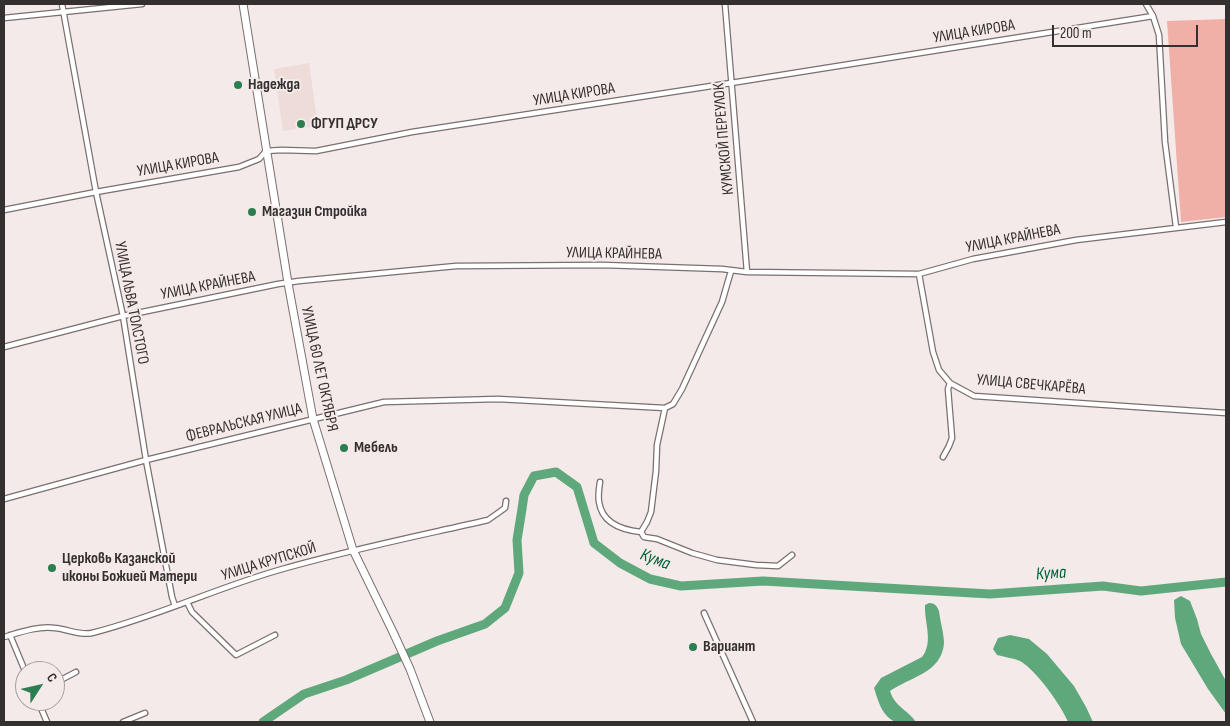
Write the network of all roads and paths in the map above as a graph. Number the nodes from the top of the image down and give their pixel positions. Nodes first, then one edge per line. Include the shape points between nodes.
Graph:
1 (62, 4) edge
2 (142, 4) edge
3 (243, 4) edge
4 (725, 4) edge
5 (1146, 4) edge
6 (64, 12) junction
7 (1153, 16) junction
8 (4, 18) edge
9 (732, 83) junction
10 (266, 151) junction
11 (96, 192) junction
12 (4, 210) edge
13 (1226, 222) edge
14 (1176, 227) junction
15 (731, 271) junction
16 (747, 272) junction
17 (919, 274) junction
18 (288, 283) junction
19 (123, 316) junction
20 (4, 347) edge
21 (950, 383) junction
22 (665, 408) junction
23 (1226, 413) edge
24 (313, 419) junction
25 (944, 457) dead end
26 (146, 460) junction
27 (600, 482) dead end
28 (4, 499) edge
29 (506, 501) dead end
30 (641, 532) junction
31 (352, 550) junction
32 (792, 555) dead end
33 (187, 602) junction
34 (176, 606) junction
35 (704, 613) dead end
36 (10, 635) junction
37 (276, 635) dead end
38 (4, 637) edge
39 (22, 661) edge
40 (76, 672) dead end
41 (65, 678) edge
42 (145, 713) dead end
43 (123, 722) edge
44 (430, 722) edge
45 (753, 722) edge

1 - 6 street, УЛИЦА ЛЬВА ТОЛСТОГО
2 - 6 street
3 - 10 main road, УЛИЦА 60 ЛЕТ ОКТЯБРЯ
4 - 9 street, КУМСКОЙ ПЕРЕУЛОК
5 - 7 street
6 - 8 street
6 - 11 street, УЛИЦА ЛЬВА ТОЛСТОГО
7 - 9 street, УЛИЦА КИРОВА
7 - 14 street via 1159,35 1165,142
9 - 10 street, УЛИЦА КИРОВА via 421,130 316,151
9 - 16 street, КУМСКОЙ ПЕРЕУЛОК
10 - 11 street, УЛИЦА КИРОВА via 259,159 239,167
10 - 18 main road, УЛИЦА 60 ЛЕТ ОКТЯБРЯ
11 - 12 street, УЛИЦА КИРОВА
11 - 19 street, УЛИЦА ЛЬВА ТОЛСТОГО
13 - 14 street, УЛИЦА КРАЙНЕВА
14 - 17 street, УЛИЦА КРАЙНЕВА via 1076,240 973,259
15 - 16 street, УЛИЦА КРАЙНЕВА
15 - 18 street, УЛИЦА КРАЙНЕВА via 604,265 456,266
15 - 22 street via 722,302 686,380 672,404
16 - 17 street, УЛИЦА КРАЙНЕВА
17 - 21 street, УЛИЦА СВЕЧКАРЁВА via 933,352 939,370
18 - 19 street, УЛИЦА КРАЙНЕВА
18 - 24 main road, УЛИЦА 60 ЛЕТ ОКТЯБРЯ
19 - 20 street, УЛИЦА КРАЙНЕВА
19 - 26 street, УЛИЦА ЛЬВА ТОЛСТОГО
21 - 23 street, УЛИЦА СВЕЧКАРЁВА via 974,396
21 - 25 street via 952,438
22 - 24 street, ФЕВРАЛЬСКАЯ УЛИЦА via 498,399 384,402
22 - 30 street via 657,445 651,512
24 - 26 street, ФЕВРАЛЬСКАЯ УЛИЦА
24 - 31 main road, УЛИЦА 60 ЛЕТ ОКТЯБРЯ
26 - 28 street, ФЕВРАЛЬСКАЯ УЛИЦА
26 - 34 street, УЛИЦА ЛЬВА ТОЛСТОГО
27 - 30 street via 599,502 603,514 624,530
29 - 31 street, УЛИЦА КРУПСКОЙ via 505,508 488,520
30 - 32 street via 644,537 717,560 778,566
31 - 33 street, УЛИЦА КРУПСКОЙ via 278,570
31 - 44 main road, УЛИЦА 60 ЛЕТ ОКТЯБРЯ via 410,669
33 - 34 street, УЛИЦА КРУПСКОЙ
33 - 37 street via 192,612 236,655
34 - 36 street, УЛИЦА КРУПСКОЙ via 89,634 39,627
35 - 45 street
36 - 38 street, УЛИЦА КРУПСКОЙ
36 - 39 street
40 - 41 street
42 - 43 street

